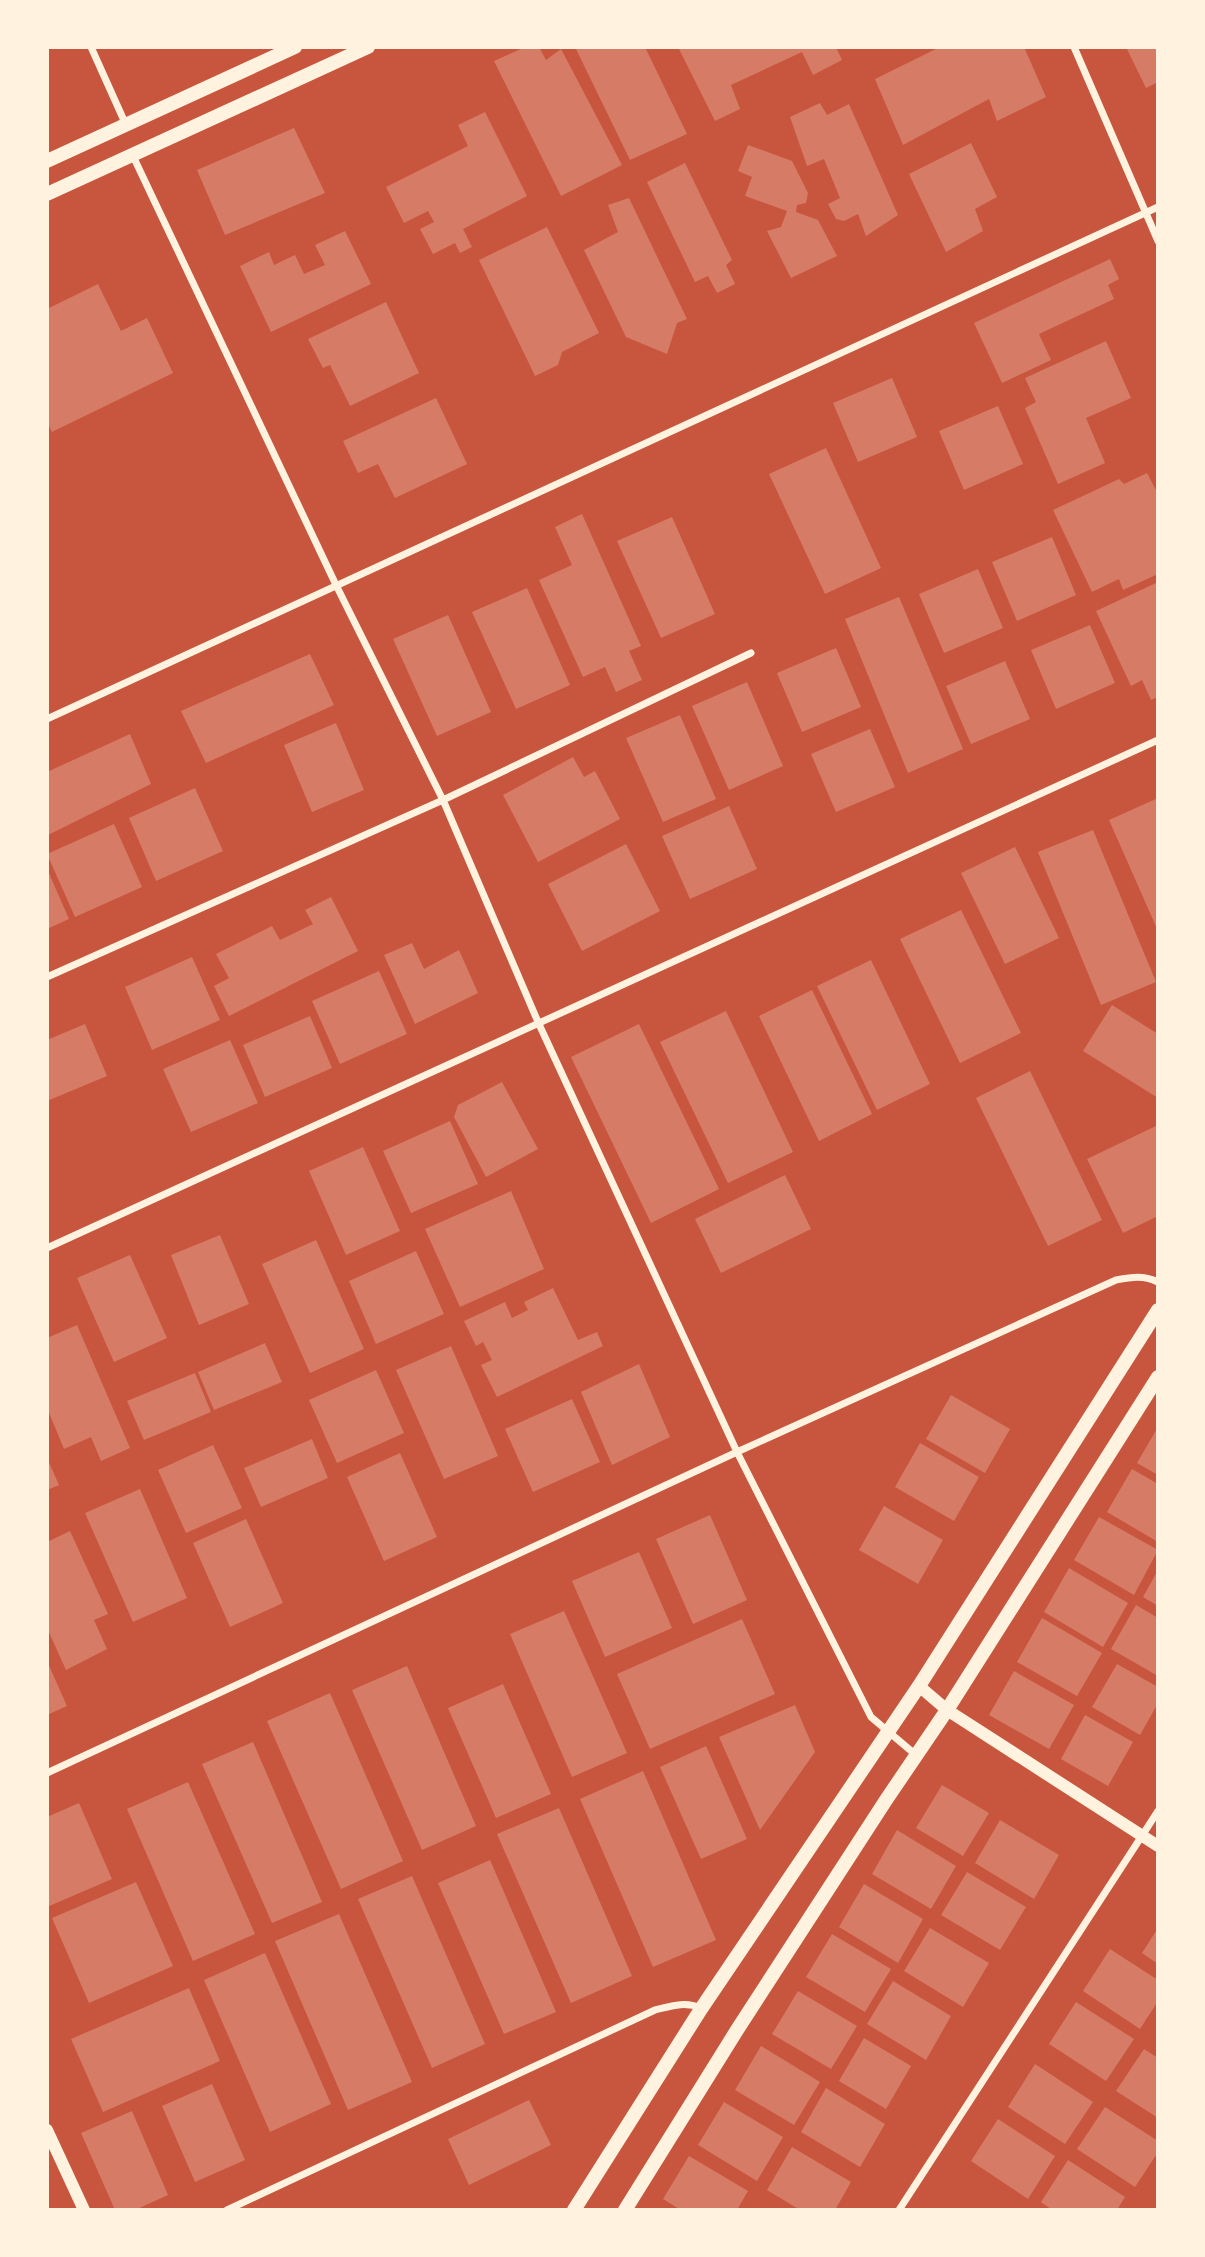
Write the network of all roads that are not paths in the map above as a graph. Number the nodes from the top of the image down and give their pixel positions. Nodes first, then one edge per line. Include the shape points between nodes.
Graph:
1 (91, 47) edge
2 (295, 47) edge
3 (368, 47) edge
4 (1074, 47) edge
5 (126, 125) junction
6 (133, 156) junction
7 (47, 161) edge
8 (47, 194) edge
9 (1158, 207) edge
10 (1146, 213) junction
11 (1158, 241) edge
12 (336, 585) junction
13 (751, 653) dead end
14 (47, 719) edge
15 (1158, 740) edge
16 (443, 800) junction
17 (47, 976) edge
18 (538, 1022) junction
19 (47, 1248) edge
20 (1158, 1282) edge
21 (1158, 1310) edge
22 (1158, 1377) edge
23 (737, 1452) junction
24 (919, 1686) junction
25 (947, 1710) junction
26 (888, 1732) junction
27 (916, 1755) junction
28 (47, 1773) edge
29 (1158, 1811) edge
30 (1142, 1835) junction
31 (1158, 1846) edge
32 (701, 2009) junction
33 (47, 2130) edge
34 (83, 2210) edge
35 (227, 2210) edge
36 (574, 2210) edge
37 (625, 2210) edge
38 (899, 2210) edge

1 - 5 street
2 - 5 main road
3 - 6 main road
4 - 10 street
5 - 7 main road
6 - 8 main road
6 - 12 street
9 - 10 street
10 - 11 street
10 - 12 street
12 - 14 street
12 - 16 street
13 - 16 street
15 - 18 street
16 - 17 street
16 - 18 street
18 - 19 street
18 - 23 street
20 - 23 street via 1136,1276 1116,1280
21 - 24 main road
22 - 25 main road
23 - 26 street via 871,1717
23 - 28 street
24 - 25 street
24 - 26 main road
25 - 27 main road
25 - 30 street
26 - 27 street
26 - 32 main road
27 - 37 main road
29 - 30 street
30 - 31 street
30 - 38 street
32 - 35 street via 678,2004 655,2010
32 - 36 main road
33 - 34 street

